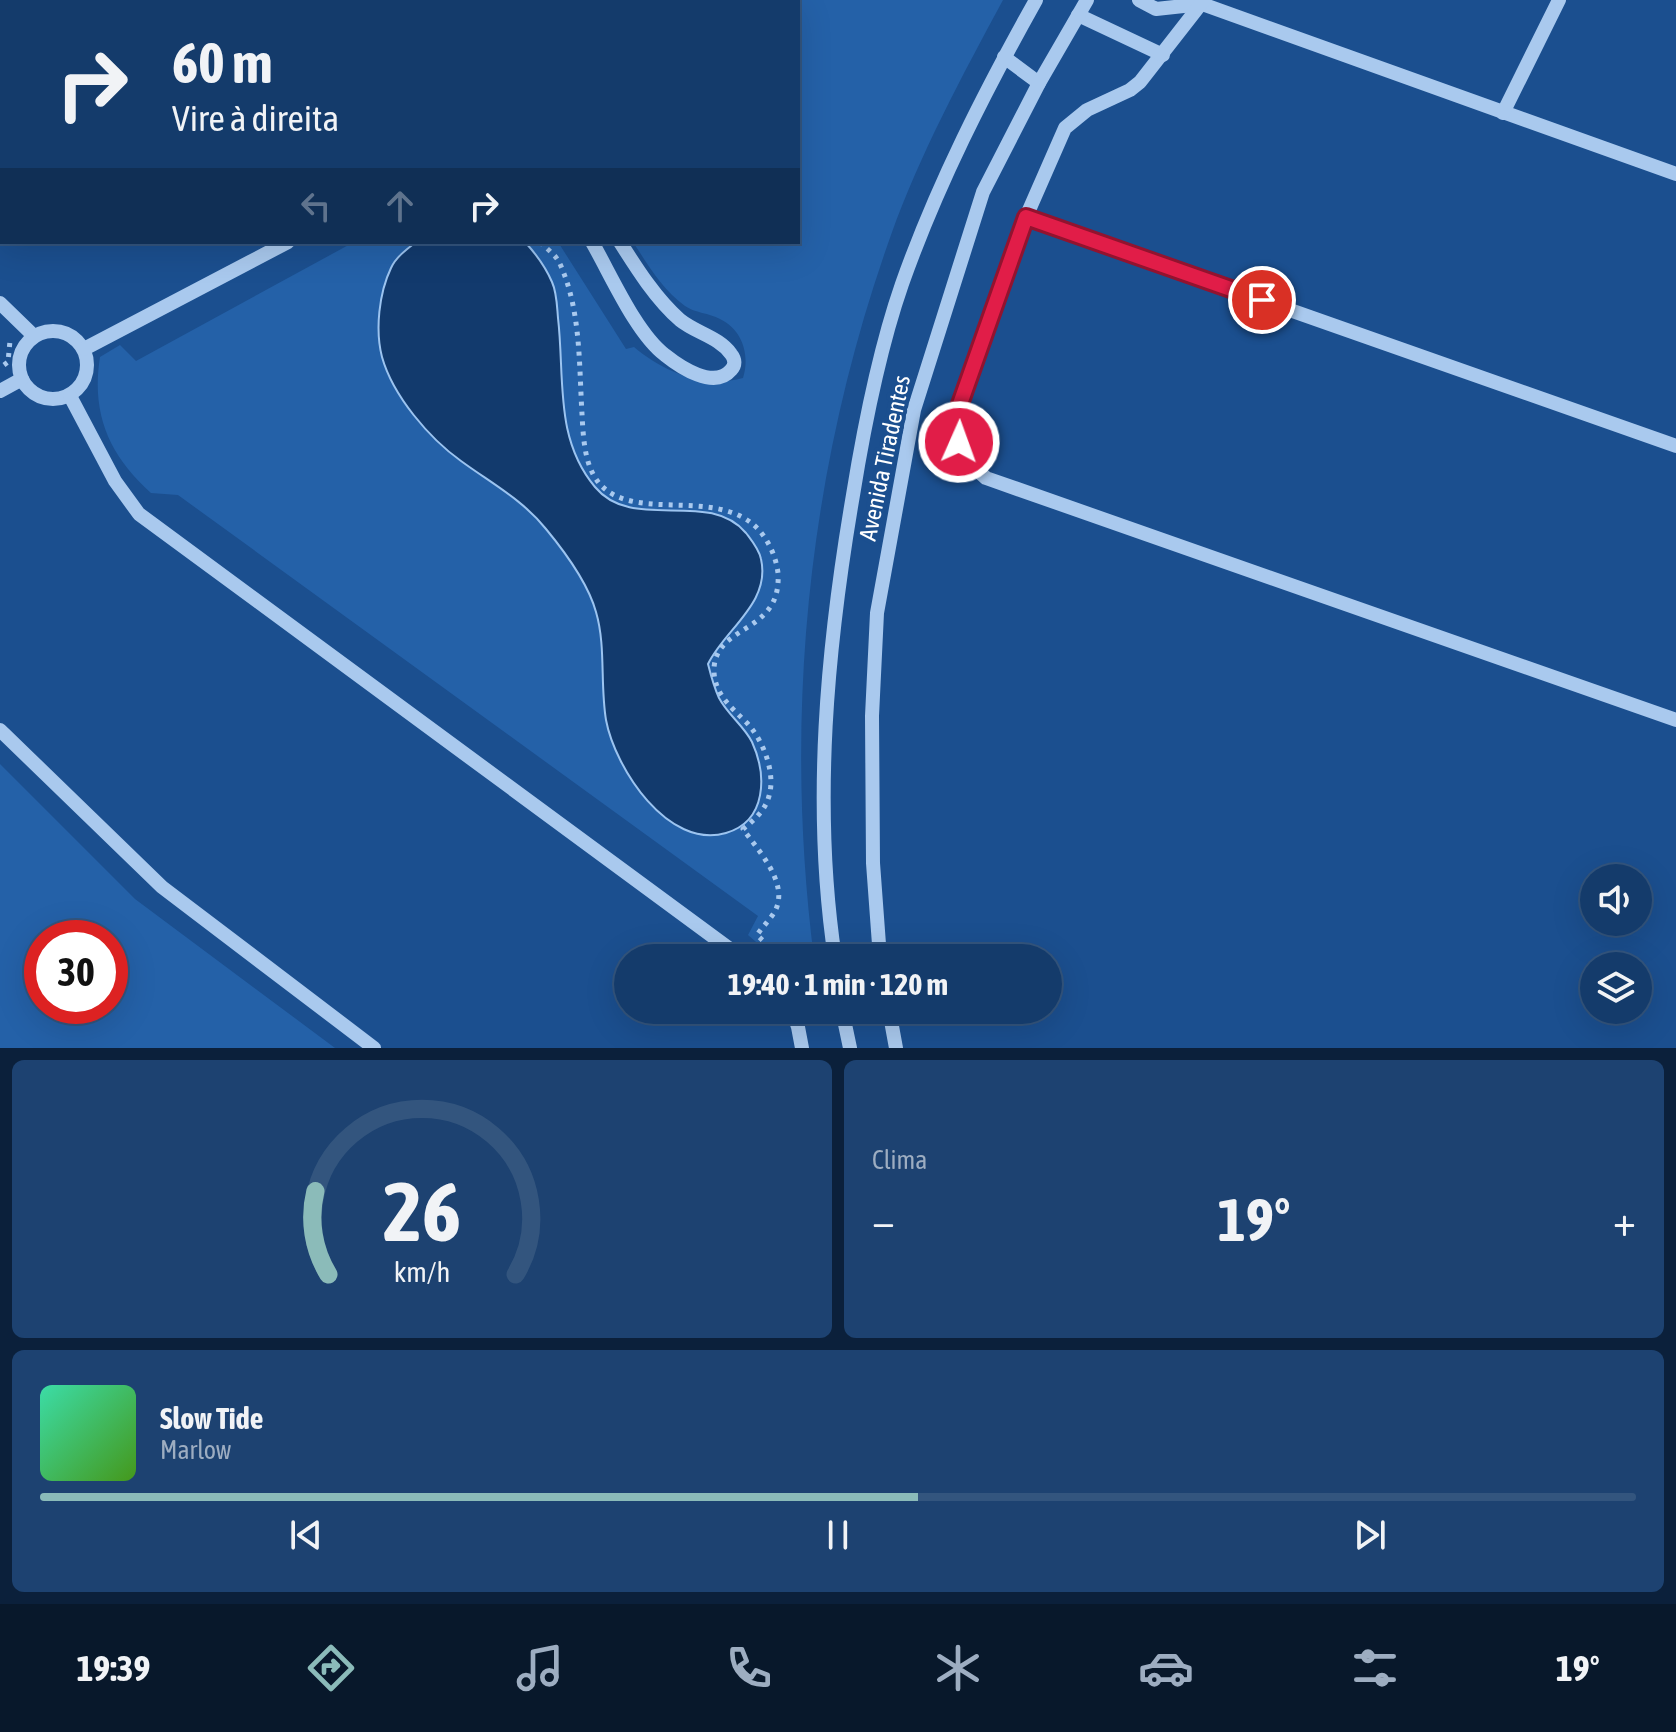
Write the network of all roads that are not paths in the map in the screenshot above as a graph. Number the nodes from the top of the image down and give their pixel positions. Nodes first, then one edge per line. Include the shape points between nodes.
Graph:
1 (1036, 0) edge
2 (1087, 0) edge
3 (1139, 0) edge
4 (1559, 0) edge
5 (1202, 1) edge
6 (1078, 15) junction
7 (1163, 55) junction
8 (1004, 57) junction
9 (1039, 83) junction
10 (1503, 113) junction
11 (1676, 174) edge
12 (1026, 217) junction
13 (284, 244) edge
14 (593, 244) edge
15 (621, 244) edge
16 (0, 303) edge
17 (34, 336) junction
18 (84, 349) junction
19 (22, 379) junction
20 (0, 391) edge
21 (70, 396) junction
22 (1676, 446) edge
23 (1676, 720) edge
24 (0, 730) edge
25 (723, 944) edge
26 (833, 944) edge
27 (879, 944) edge
28 (797, 1024) edge
29 (845, 1024) edge
30 (892, 1024) edge
31 (374, 1048) edge
32 (802, 1048) edge
33 (850, 1048) edge
34 (896, 1048) edge

1 - 8 street, Avenida Tiradentes
2 - 6 street, Avenida Tiradentes
3 - 5 street via 1156,9
4 - 10 street
5 - 7 street
5 - 10 street
6 - 7 street
6 - 9 street, Avenida Tiradentes
7 - 12 street via 1130,90 1087,110 1065,128
8 - 9 street
8 - 26 street, Avenida Tiradentes via 948,168 902,286 865,423 828,671 825,895
9 - 27 street, Avenida Tiradentes via 983,192 914,410 893,519 877,613 872,716
10 - 11 street
12 - 22 street
12 - 23 street via 957,416 965,456 986,478
13 - 18 street
14 - 15 street via 648,339 664,355 697,375 729,373 735,360 730,351 680,320
16 - 17 street
17 - 18 street via 44,331 67,333
17 - 19 street via 21,351
18 - 21 street via 85,380
19 - 20 street
19 - 21 street via 28,389 48,399
21 - 25 street via 115,481 139,514
24 - 31 street via 162,887
28 - 32 street
29 - 33 street
30 - 34 street

